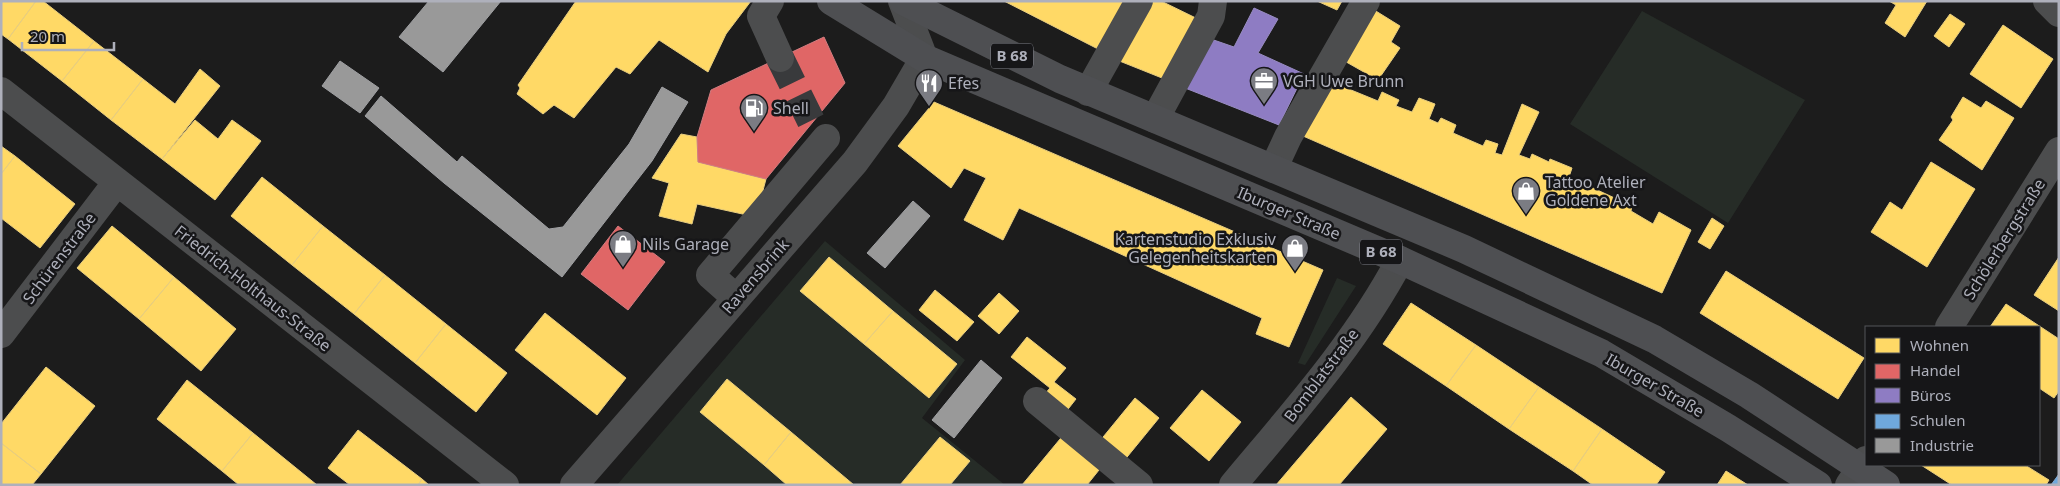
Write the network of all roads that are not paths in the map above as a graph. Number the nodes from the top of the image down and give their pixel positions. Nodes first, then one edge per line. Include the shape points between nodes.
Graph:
1 (770, 1) edge
2 (830, 1) edge
3 (902, 1) edge
4 (1139, 1) edge
5 (1213, 1) edge
6 (1366, 1) edge
7 (2048, 1) edge
8 (2059, 13) edge
9 (780, 58) tunnel mouth
10 (924, 58) junction
11 (1, 91) edge
12 (1088, 92) junction
13 (1155, 119) junction
14 (2059, 151) edge
15 (855, 162) junction
16 (1274, 168) junction
17 (117, 182) junction
18 (1400, 260) junction
19 (736, 298) junction
20 (1950, 326) edge
21 (1, 334) edge
22 (1038, 401) dead end
23 (1859, 471) edge
24 (505, 485) edge
25 (574, 485) edge
26 (1139, 485) edge
27 (1233, 485) edge
28 (1818, 485) edge
29 (1886, 485) edge

1 - 9 street via 760,16
2 - 10 main road, Iburger Straße / B 68
3 - 10 street
3 - 12 main road, B 68
4 - 12 street
5 - 13 street via 1211,16
6 - 16 street via 1288,137
7 - 8 street
10 - 15 street, Ravensbrink via 896,106
10 - 18 main road, Iburger Straße / B 68
11 - 17 street, Friedrich-Holthaus-Straße
12 - 13 main road, B 68
13 - 16 main road, B 68
14 - 20 street, Schölerbergstraße
15 - 19 street, Ravensbrink
15 - 19 street via 819,131 710,275
16 - 23 main road, B 68 via 1464,248 1654,339 1749,395
17 - 21 street, Schürenstraße
17 - 24 street, Friedrich-Holthaus-Straße
18 - 27 street, Bomblatstraße via 1386,286 1321,380
18 - 28 main road, Iburger Straße / B 68 via 1601,353
19 - 25 street, Ravensbrink
22 - 26 street
23 - 29 main road, B 68

